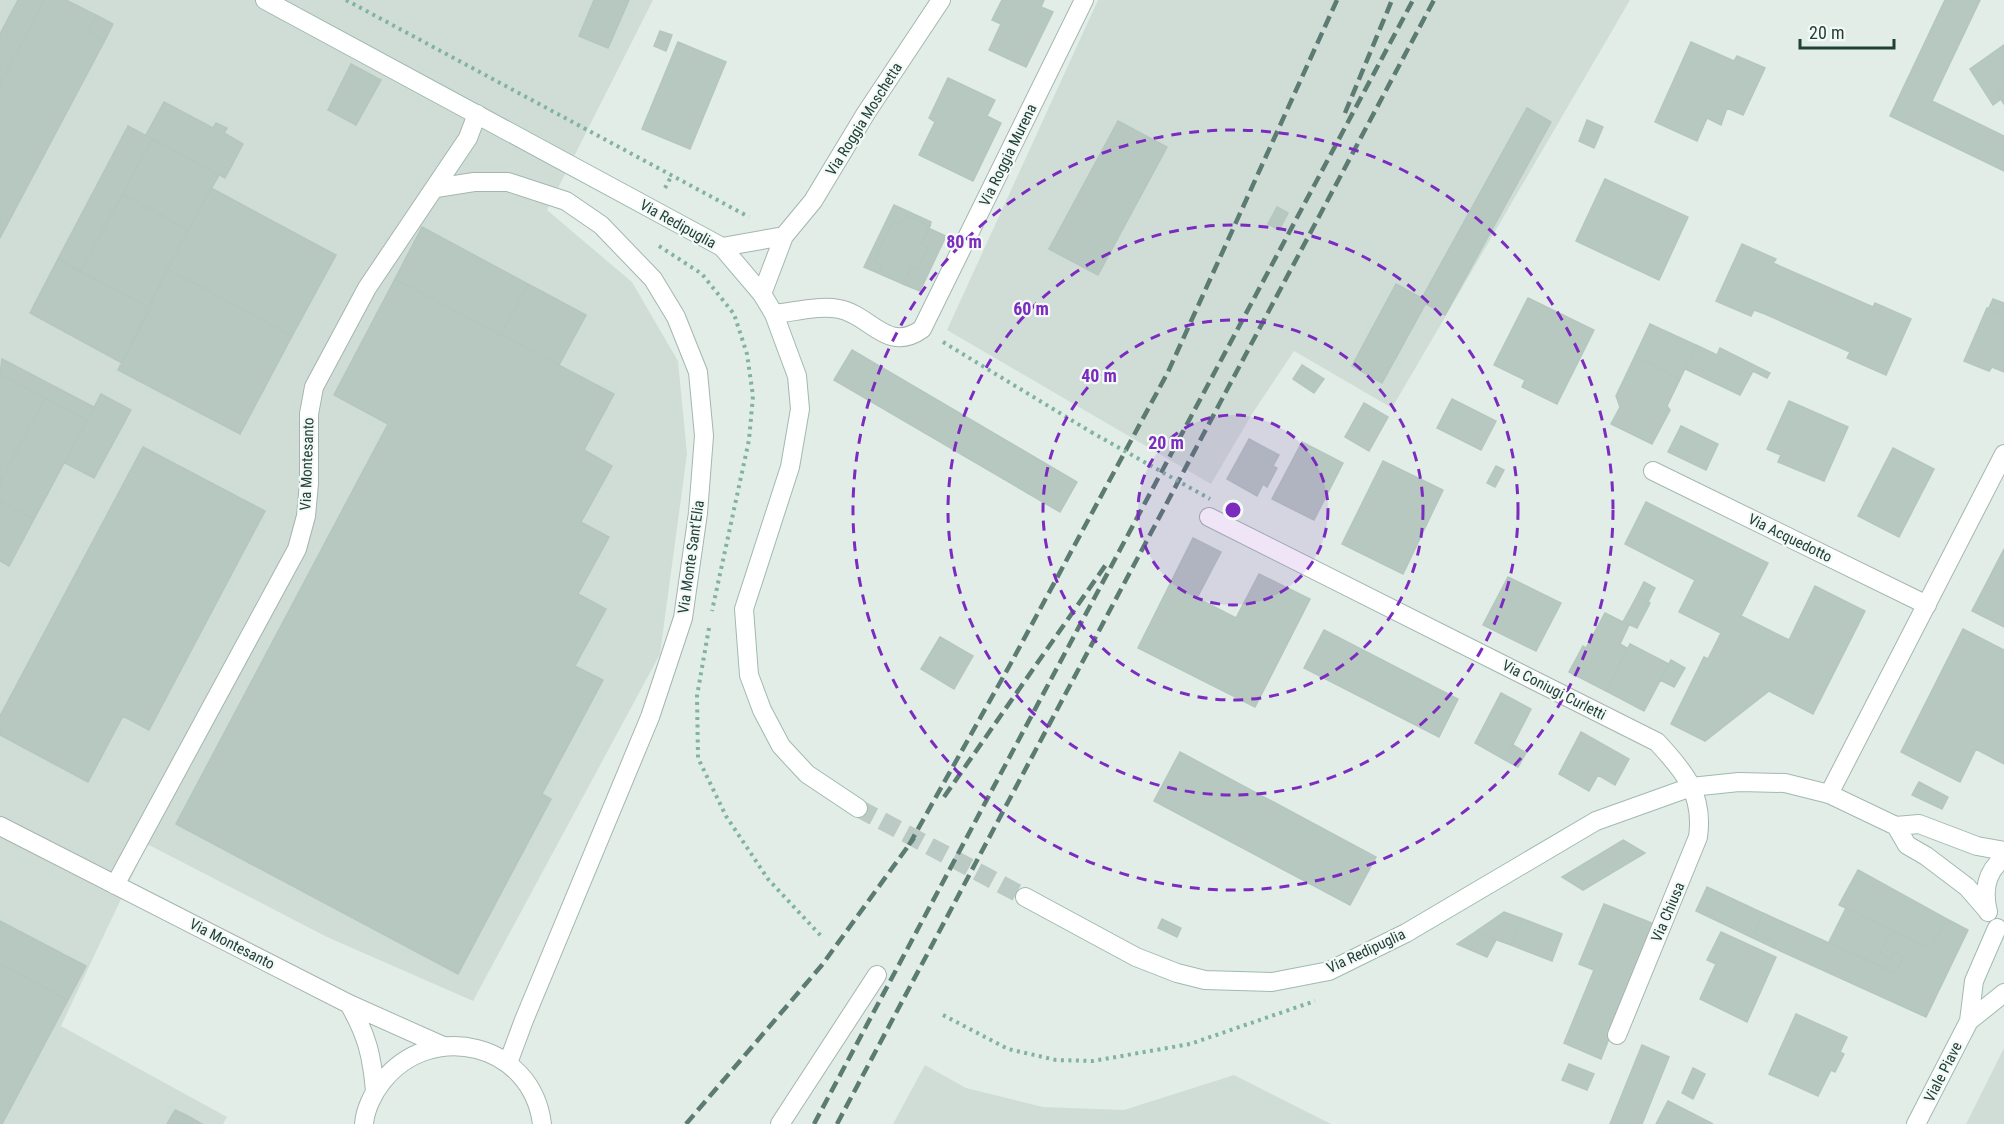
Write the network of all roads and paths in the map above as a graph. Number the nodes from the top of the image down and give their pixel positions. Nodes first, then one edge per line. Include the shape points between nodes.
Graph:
1 (265, 0) edge
2 (346, 0) edge
3 (941, 0) edge
4 (1084, 0) edge
5 (477, 114) junction
6 (436, 188) junction
7 (784, 236) junction
8 (722, 248) junction
9 (762, 294) junction
10 (774, 314) junction
11 (922, 329) junction
12 (2004, 454) edge
13 (1653, 471) dead end
14 (1210, 508) joint
15 (1928, 604) junction
16 (1691, 787) junction
17 (1829, 794) junction
18 (858, 808) tunnel mouth
19 (0, 826) edge
20 (1896, 826) junction
21 (2004, 851) edge
22 (2004, 858) edge
23 (115, 885) junction
24 (1025, 897) tunnel mouth
25 (1987, 910) junction
26 (2000, 931) edge
27 (877, 975) dead end
28 (2004, 993) edge
29 (349, 1004) junction
30 (1969, 1021) junction
31 (1617, 1035) dead end
32 (442, 1046) junction
33 (508, 1064) junction
34 (375, 1091) junction
35 (364, 1124) edge
36 (542, 1124) edge
37 (780, 1124) edge
38 (1917, 1124) edge

1 - 5 street, Via Redipuglia
2 - 7 path
3 - 7 street, Via Roggia Moschetta via 866,112 813,201
4 - 11 street, Via Roggia Murena
5 - 6 street, Via Montesanto via 468,138
5 - 8 street, Via Redipuglia
6 - 23 street, Via Montesanto via 367,288 314,387 309,414 306,516 297,549
6 - 33 street, Via Monte Sant'Elia via 508,182 566,201 601,225 653,279 676,317 698,372 704,436 683,618 650,717
7 - 8 street
7 - 9 street, Via Roggia Moschetta
8 - 9 street, Via Redipuglia
9 - 10 street, Via Redipuglia
10 - 11 street via 841,309 893,338 910,338
10 - 18 street, Via Redipuglia via 797,376 800,410 790,467 744,609 749,675 781,746 807,774
11 - 14 path, bridge
12 - 15 street
13 - 15 street, Via Acquedotto
14 - 16 street, Via Coniugi Curletti via 1657,742
15 - 17 street
16 - 17 street via 1785,783
16 - 24 street, Via Redipuglia via 1596,821 1406,933 1329,971 1272,982 1205,980 1177,973 1136,957
16 - 31 street, Via Chiusa via 1701,815 1698,837
17 - 20 street
19 - 23 street, Via Montesanto
20 - 21 street via 1920,824 1977,846
20 - 25 street via 1907,845 1967,888
22 - 25 street via 1987,883
23 - 29 street, Via Montesanto
25 - 26 street, Viale Piave
26 - 30 street, Viale Piave via 1974,981
27 - 37 street
28 - 30 street, Viale Piave
29 - 32 street, Via Montesanto
29 - 34 street via 364,1030
30 - 38 street, Viale Piave
32 - 33 street via 466,1046 488,1052
32 - 34 street via 416,1053
33 - 36 street via 528,1084
34 - 35 street

